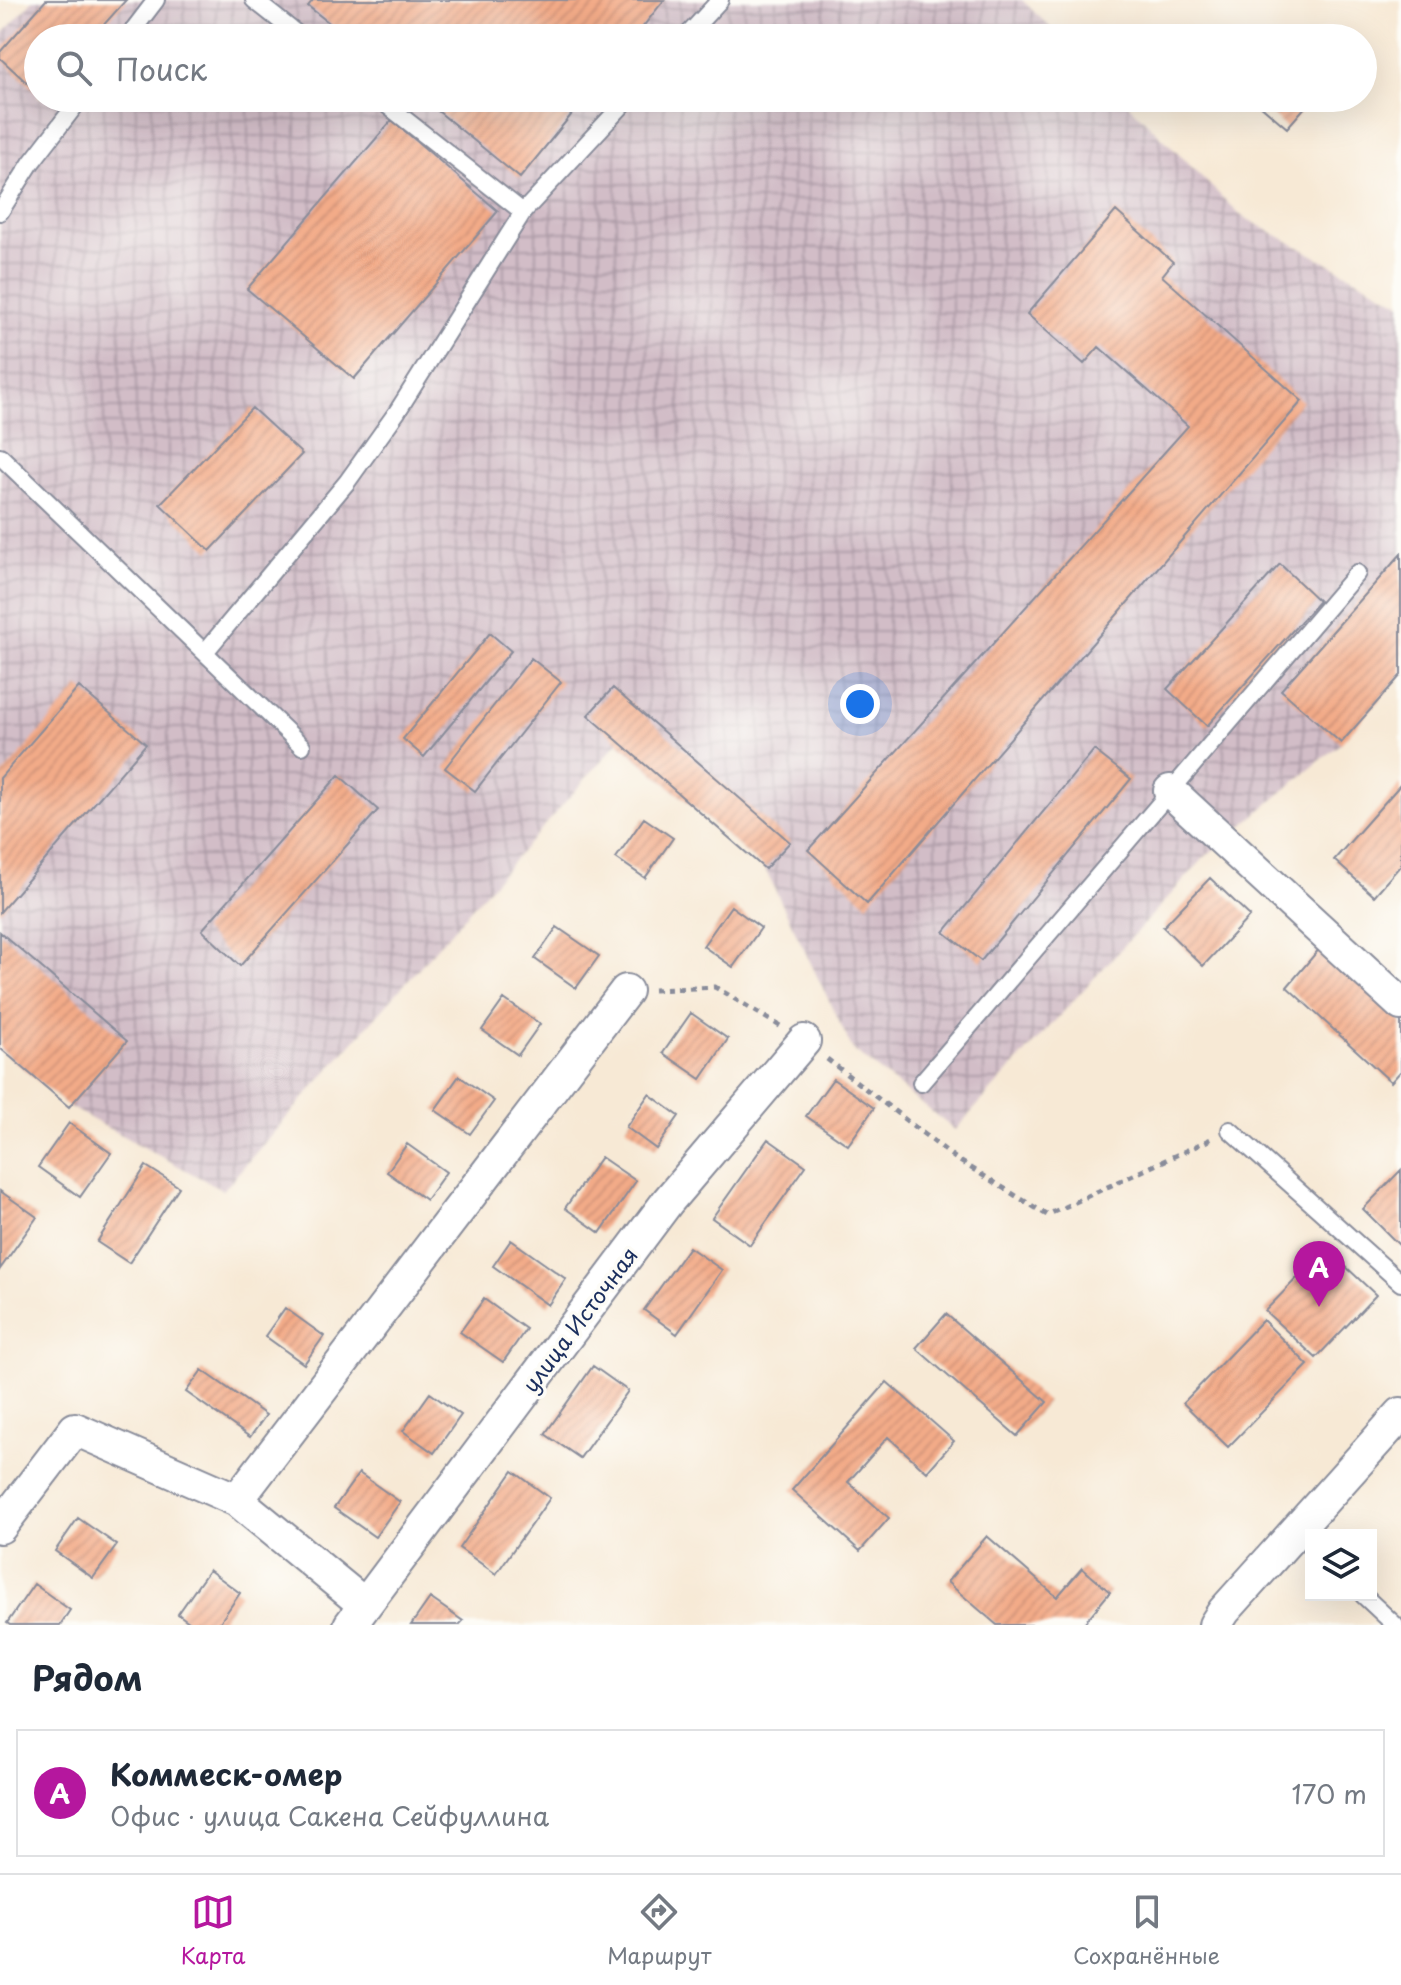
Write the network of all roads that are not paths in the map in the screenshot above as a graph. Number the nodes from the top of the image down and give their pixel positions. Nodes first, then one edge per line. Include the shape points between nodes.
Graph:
1 (156, 0) edge
2 (254, 0) edge
3 (720, 0) edge
4 (138, 24) edge
5 (284, 24) edge
6 (698, 24) edge
7 (70, 112) edge
8 (396, 112) edge
9 (616, 112) edge
10 (0, 212) edge
11 (523, 212) junction
12 (0, 456) edge
13 (1357, 573) dead end
14 (205, 652) junction
15 (302, 746) dead end
16 (1170, 791) junction
17 (626, 991) road end
18 (1401, 1004) edge
19 (804, 1041) road end
20 (921, 1083) dead end
21 (1230, 1130) road end
22 (1401, 1283) edge
23 (1401, 1414) edge
24 (237, 1500) junction
25 (0, 1527) edge
26 (1369, 1601) edge
27 (358, 1615) edge
28 (1215, 1625) edge
29 (1395, 1625) edge

1 - 4 lane
2 - 5 lane
3 - 6 lane
7 - 10 lane
8 - 11 lane
9 - 11 lane
11 - 14 lane via 347,482
12 - 14 lane
13 - 16 lane
14 - 15 lane
16 - 18 street
16 - 20 lane
17 - 24 street
19 - 27 street, улица Источная via 668,1201
21 - 22 lane
23 - 28 street
24 - 25 street, улица Источная via 75,1429
24 - 27 street, улица Источная
26 - 29 lane

